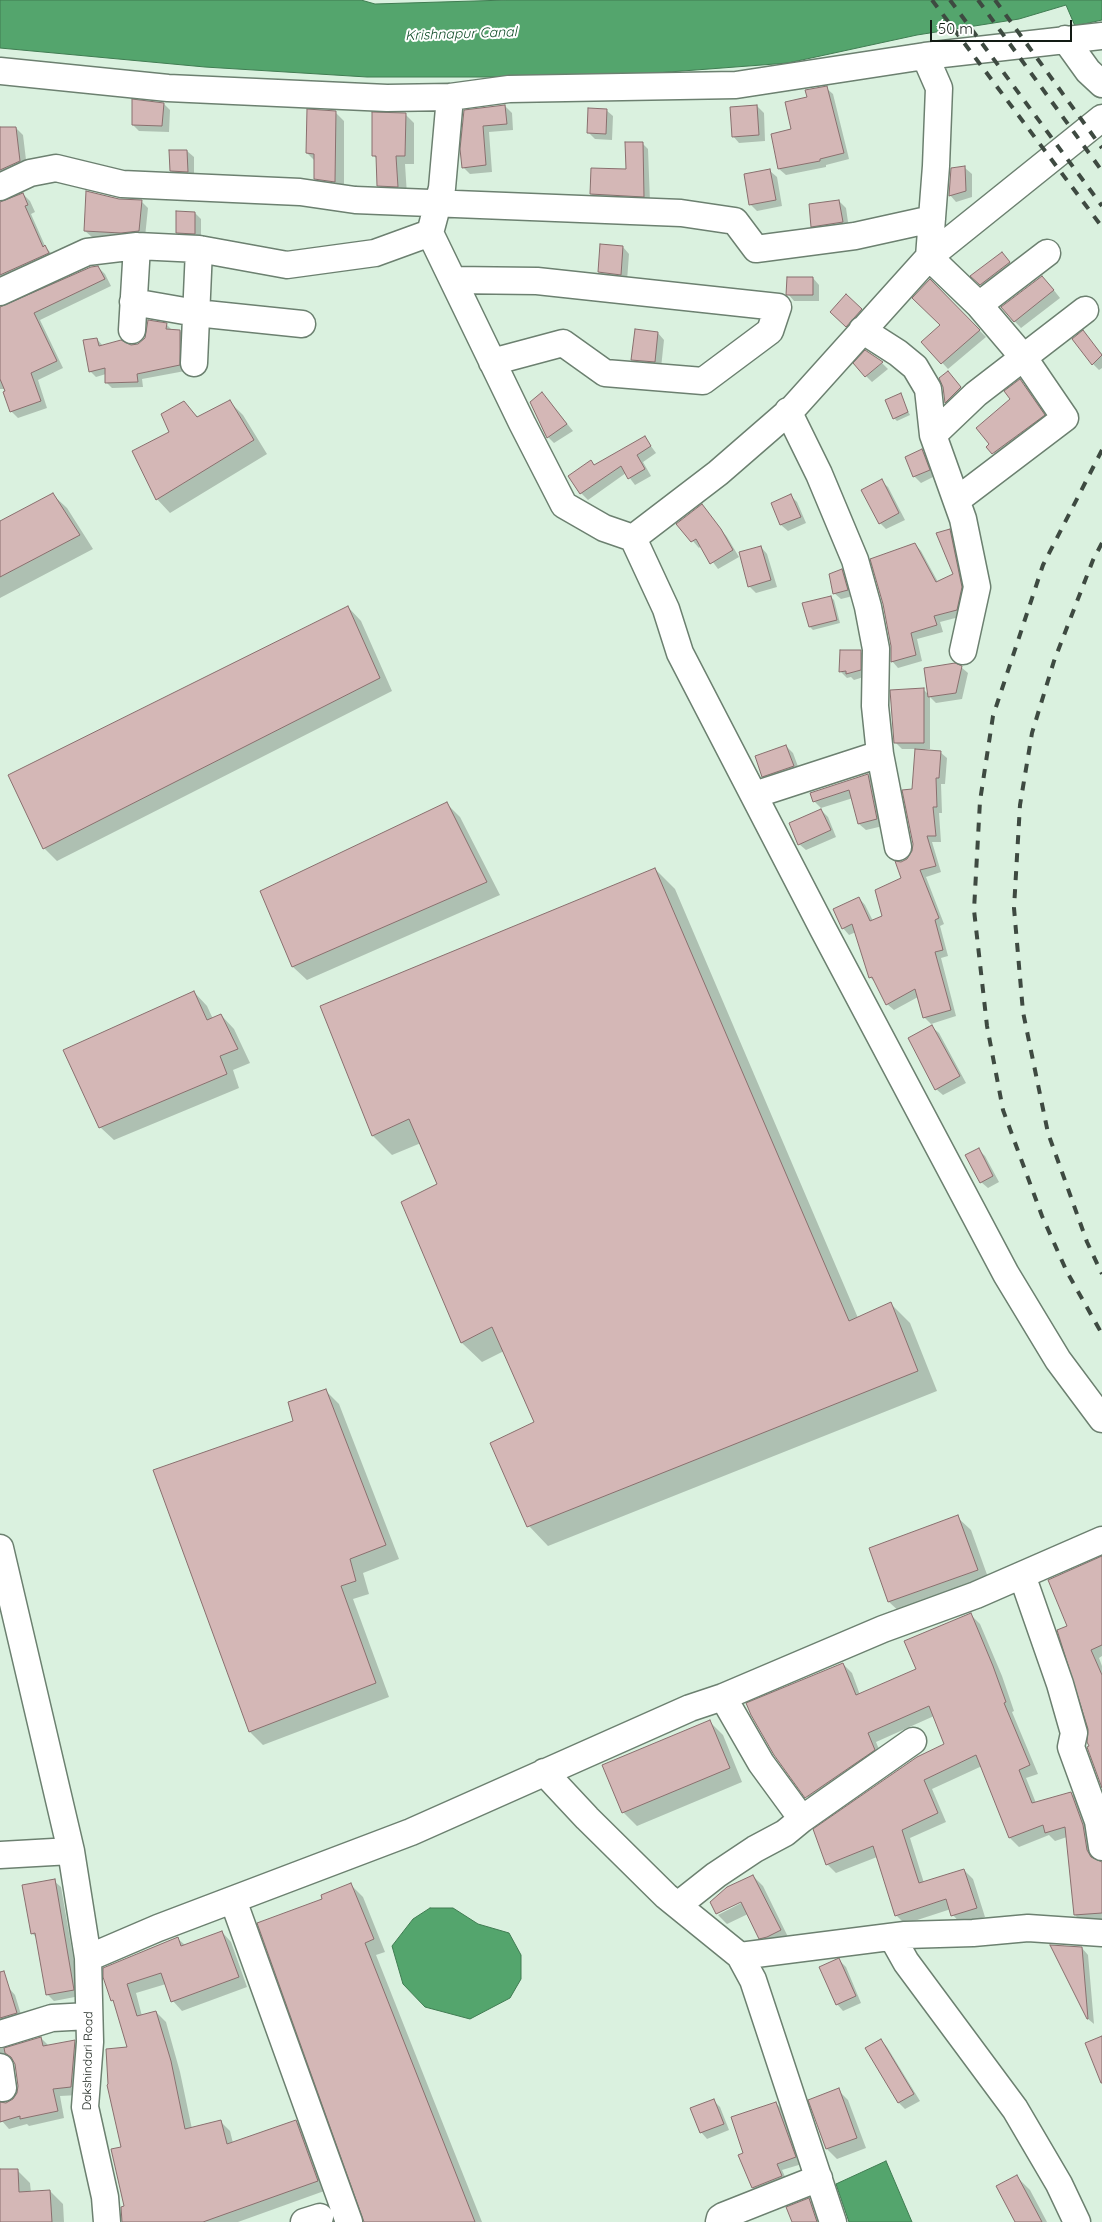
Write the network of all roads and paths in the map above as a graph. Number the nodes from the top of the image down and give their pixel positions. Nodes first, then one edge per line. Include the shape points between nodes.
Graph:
1 (1102, 36) edge
2 (1065, 39) junction
3 (925, 56) junction
4 (0, 71) edge
5 (1102, 84) edge
6 (450, 97) junction
7 (1102, 118) edge
8 (0, 187) edge
9 (439, 202) junction
10 (932, 219) junction
11 (430, 233) junction
12 (136, 246) junction
13 (198, 249) junction
14 (1047, 253) dead end
15 (929, 257) junction
16 (453, 280) junction
17 (0, 292) edge
18 (133, 302) junction
19 (979, 305) junction
20 (1085, 310) dead end
21 (196, 312) junction
22 (302, 324) dead end
23 (132, 330) dead end
24 (862, 330) junction
25 (1024, 358) junction
26 (492, 362) junction
27 (194, 363) dead end
28 (788, 411) junction
29 (932, 435) junction
30 (957, 500) junction
31 (633, 538) junction
32 (963, 651) dead end
33 (880, 754) junction
34 (754, 795) junction
35 (898, 847) dead end
36 (1102, 1419) edge
37 (1102, 1540) edge
38 (0, 1548) edge
39 (1022, 1575) junction
40 (723, 1697) junction
41 (913, 1741) dead end
42 (544, 1772) junction
43 (802, 1819) junction
44 (1102, 1847) edge
45 (71, 1851) junction
46 (0, 1855) edge
47 (234, 1900) junction
48 (678, 1905) junction
49 (1102, 1933) edge
50 (892, 1937) junction
51 (740, 1956) junction
52 (88, 1958) junction
53 (89, 2016) junction
54 (0, 2034) edge
55 (819, 2178) junction
56 (107, 2222) edge
57 (349, 2222) edge
58 (719, 2222) edge
59 (833, 2222) edge
60 (1077, 2222) edge

1 - 2 street
2 - 3 street
2 - 5 street via 1088,71
3 - 6 street via 736,85 510,89
3 - 10 street via 939,88
4 - 6 street via 168,88 387,98
6 - 9 street
7 - 15 street
8 - 9 street via 30,173 56,168 122,184 300,192 355,200
9 - 10 street via 681,213 735,221 756,249 855,236
9 - 11 street
10 - 15 street
11 - 13 street via 375,253 287,265
11 - 16 street
12 - 13 street
12 - 17 street via 87,252
12 - 18 street
13 - 21 street
14 - 19 street
15 - 19 street
15 - 24 street
16 - 26 street
16 - 26 street via 537,281 778,307 770,331 703,381 605,373 563,343
18 - 21 street
18 - 23 street
19 - 25 street
20 - 25 street
21 - 22 street
21 - 27 street
24 - 28 street
24 - 29 street via 915,367 928,389
25 - 29 street via 976,394
25 - 30 street via 1064,418
26 - 31 street via 564,506 604,528
28 - 31 street via 718,473
28 - 33 street via 855,560 865,597 876,649 875,706
29 - 30 street
30 - 32 street via 977,587
31 - 34 street via 666,609 680,653
33 - 34 street
33 - 35 street
34 - 36 street via 1006,1274 1058,1360
37 - 39 street
38 - 45 street, Dakshindari Road
39 - 40 street via 883,1629
39 - 44 street via 1060,1684 1074,1733 1071,1747 1098,1821
40 - 42 street via 690,1708
40 - 43 street via 761,1763
41 - 43 street
42 - 47 street via 411,1832
42 - 48 street
43 - 48 street via 716,1875
45 - 46 street
45 - 52 street, Dakshindari Road
47 - 52 street
47 - 57 street
48 - 51 street
49 - 50 street via 1028,1928
50 - 51 street
50 - 60 street via 906,1962 1015,2109
51 - 55 street via 753,1980
52 - 53 street, Dakshindari Road
53 - 54 street via 52,2018
53 - 56 street, Dakshindari Road via 85,2107 105,2197
55 - 58 street via 723,2216
55 - 59 street

